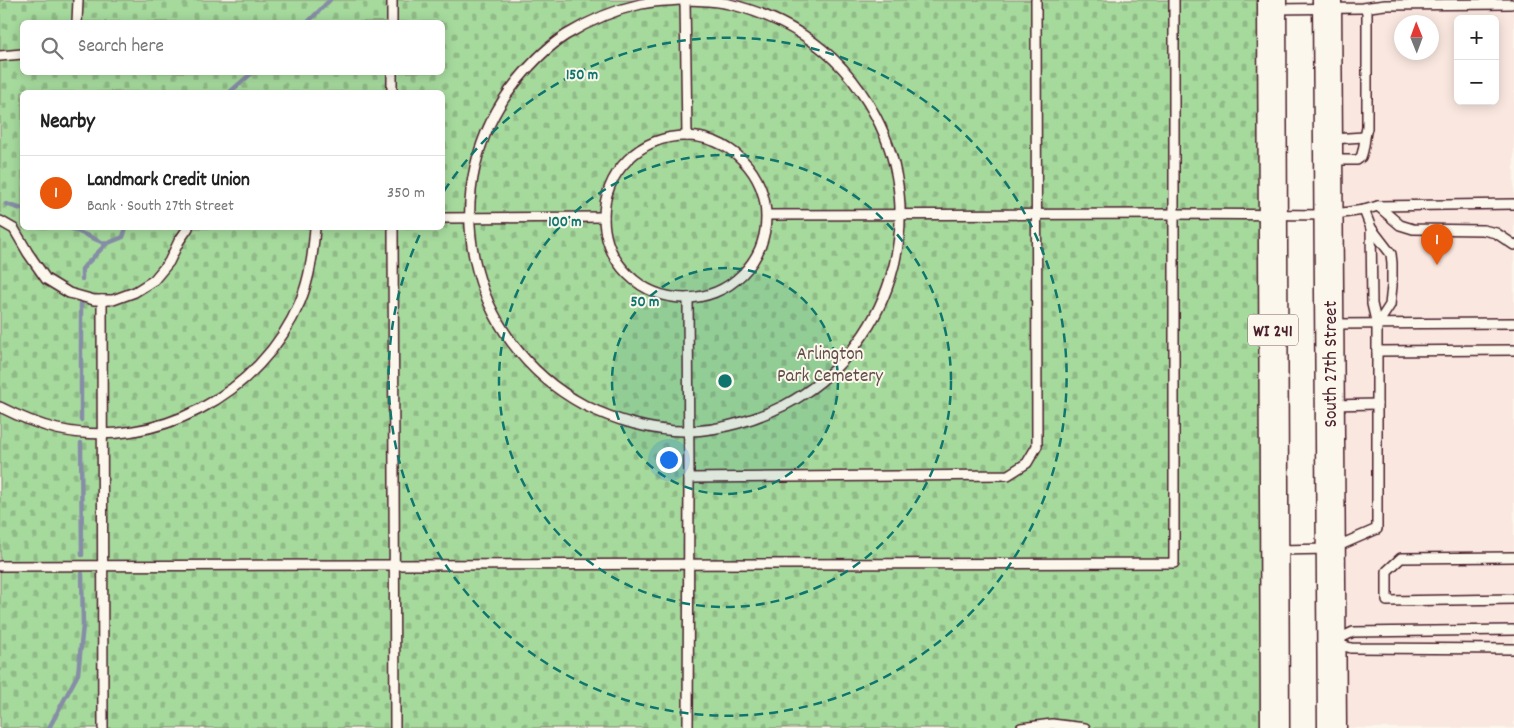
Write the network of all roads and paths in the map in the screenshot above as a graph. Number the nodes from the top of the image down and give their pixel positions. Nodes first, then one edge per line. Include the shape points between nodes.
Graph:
1 (78, 0) edge
2 (392, 0) edge
3 (683, 0) edge
4 (688, 0) edge
5 (1036, 0) edge
6 (1174, 0) edge
7 (1418, 2) edge
8 (1465, 2) edge
9 (1272, 4) edge
10 (1327, 4) edge
11 (1372, 4) edge
12 (1512, 5) edge
13 (77, 20) edge
14 (392, 20) edge
15 (20, 54) edge
16 (0, 56) edge
17 (392, 75) edge
18 (392, 90) edge
19 (687, 136) junction
20 (1364, 137) junction
21 (1328, 149) junction
22 (1514, 204) edge
23 (1378, 206) junction
24 (1364, 210) junction
25 (1174, 214) junction
26 (1272, 214) junction
27 (767, 215) junction
28 (901, 215) junction
29 (1037, 215) junction
30 (1328, 215) junction
31 (604, 217) junction
32 (445, 218) edge
33 (469, 218) junction
34 (0, 221) edge
35 (1371, 228) junction
36 (187, 230) edge
37 (315, 230) edge
38 (393, 230) edge
39 (1514, 245) edge
40 (688, 298) junction
41 (102, 300) junction
42 (1514, 323) edge
43 (1329, 324) junction
44 (1377, 324) junction
45 (1514, 350) edge
46 (1377, 351) junction
47 (1377, 404) junction
48 (1330, 405) junction
49 (0, 407) edge
50 (688, 431) junction
51 (103, 434) junction
52 (689, 478) junction
53 (1330, 549) junction
54 (1274, 550) junction
55 (1514, 558) edge
56 (394, 564) junction
57 (689, 564) junction
58 (0, 566) edge
59 (104, 566) junction
60 (1514, 599) edge
61 (1514, 630) edge
62 (1331, 642) junction
63 (1514, 649) edge
64 (103, 728) edge
65 (395, 728) edge
66 (688, 728) edge
67 (1022, 728) edge
68 (1085, 728) edge
69 (1275, 728) edge
70 (1332, 728) edge

1 - 13 lane
2 - 14 lane
3 - 19 lane
3 - 33 lane via 642,4 601,16 564,37 531,64 504,97 484,134 472,175
4 - 28 lane via 727,4 767,16 805,36 838,63 864,95 884,132 897,173
5 - 29 lane
6 - 25 lane
7 - 8 lane
7 - 11 lane
8 - 12 lane
9 - 10 lane
9 - 26 main road, WI 241
10 - 11 lane
10 - 21 main road, South 27th Street
11 - 20 lane
15 - 16 lane
17 - 18 lane
19 - 27 lane via 711,140 733,151 751,169 762,190
19 - 31 lane via 666,138 646,146 628,159 615,176 607,196
20 - 21 lane
20 - 21 lane via 1362,157 1357,160
21 - 30 main road, South 27th Street
22 - 23 lane
23 - 24 lane
23 - 39 lane via 1400,225 1413,229 1483,230 1496,233
24 - 30 lane
24 - 35 lane
25 - 26 lane
25 - 29 lane
25 - 57 lane via 1174,563
26 - 30 lane
26 - 54 main road, WI 241
27 - 28 lane
27 - 40 lane via 763,240 756,255 735,281 713,293
28 - 29 lane
28 - 50 lane via 897,257 884,298 864,335 837,367 805,394 767,414 727,426
29 - 52 lane via 1037,446 1027,463 1008,474
30 - 43 main road, South 27th Street
31 - 33 lane
31 - 40 lane via 607,238 615,258 629,275 646,288 666,296
32 - 33 lane
33 - 50 lane via 473,259 486,299 506,336 533,368 565,394 602,414 642,426
34 - 41 lane via 14,229 46,278 69,293
35 - 44 lane via 1372,304
35 - 44 lane via 1391,254 1392,263 1390,305
36 - 41 lane via 169,262 154,280 135,292 113,300
37 - 51 lane via 312,262 300,302 280,340 255,370 221,398 180,419 142,430
38 - 56 lane
40 - 50 lane
41 - 51 lane
42 - 44 lane
43 - 44 lane
43 - 48 main road, South 27th Street
44 - 46 lane
45 - 46 lane
46 - 47 lane
47 - 48 lane
47 - 53 lane via 1377,529
48 - 53 main road, South 27th Street
49 - 51 lane via 58,429
50 - 52 lane
51 - 59 lane
52 - 57 lane
53 - 54 lane
53 - 62 main road, South 27th Street
54 - 69 main road, WI 241
55 - 60 lane via 1400,558 1387,571 1386,601
56 - 57 lane
56 - 59 lane
56 - 65 lane
57 - 66 lane
58 - 59 lane
59 - 64 lane
61 - 62 lane via 1353,632
62 - 63 lane via 1351,648
62 - 70 main road, South 27th Street
67 - 68 lane via 1052,724

